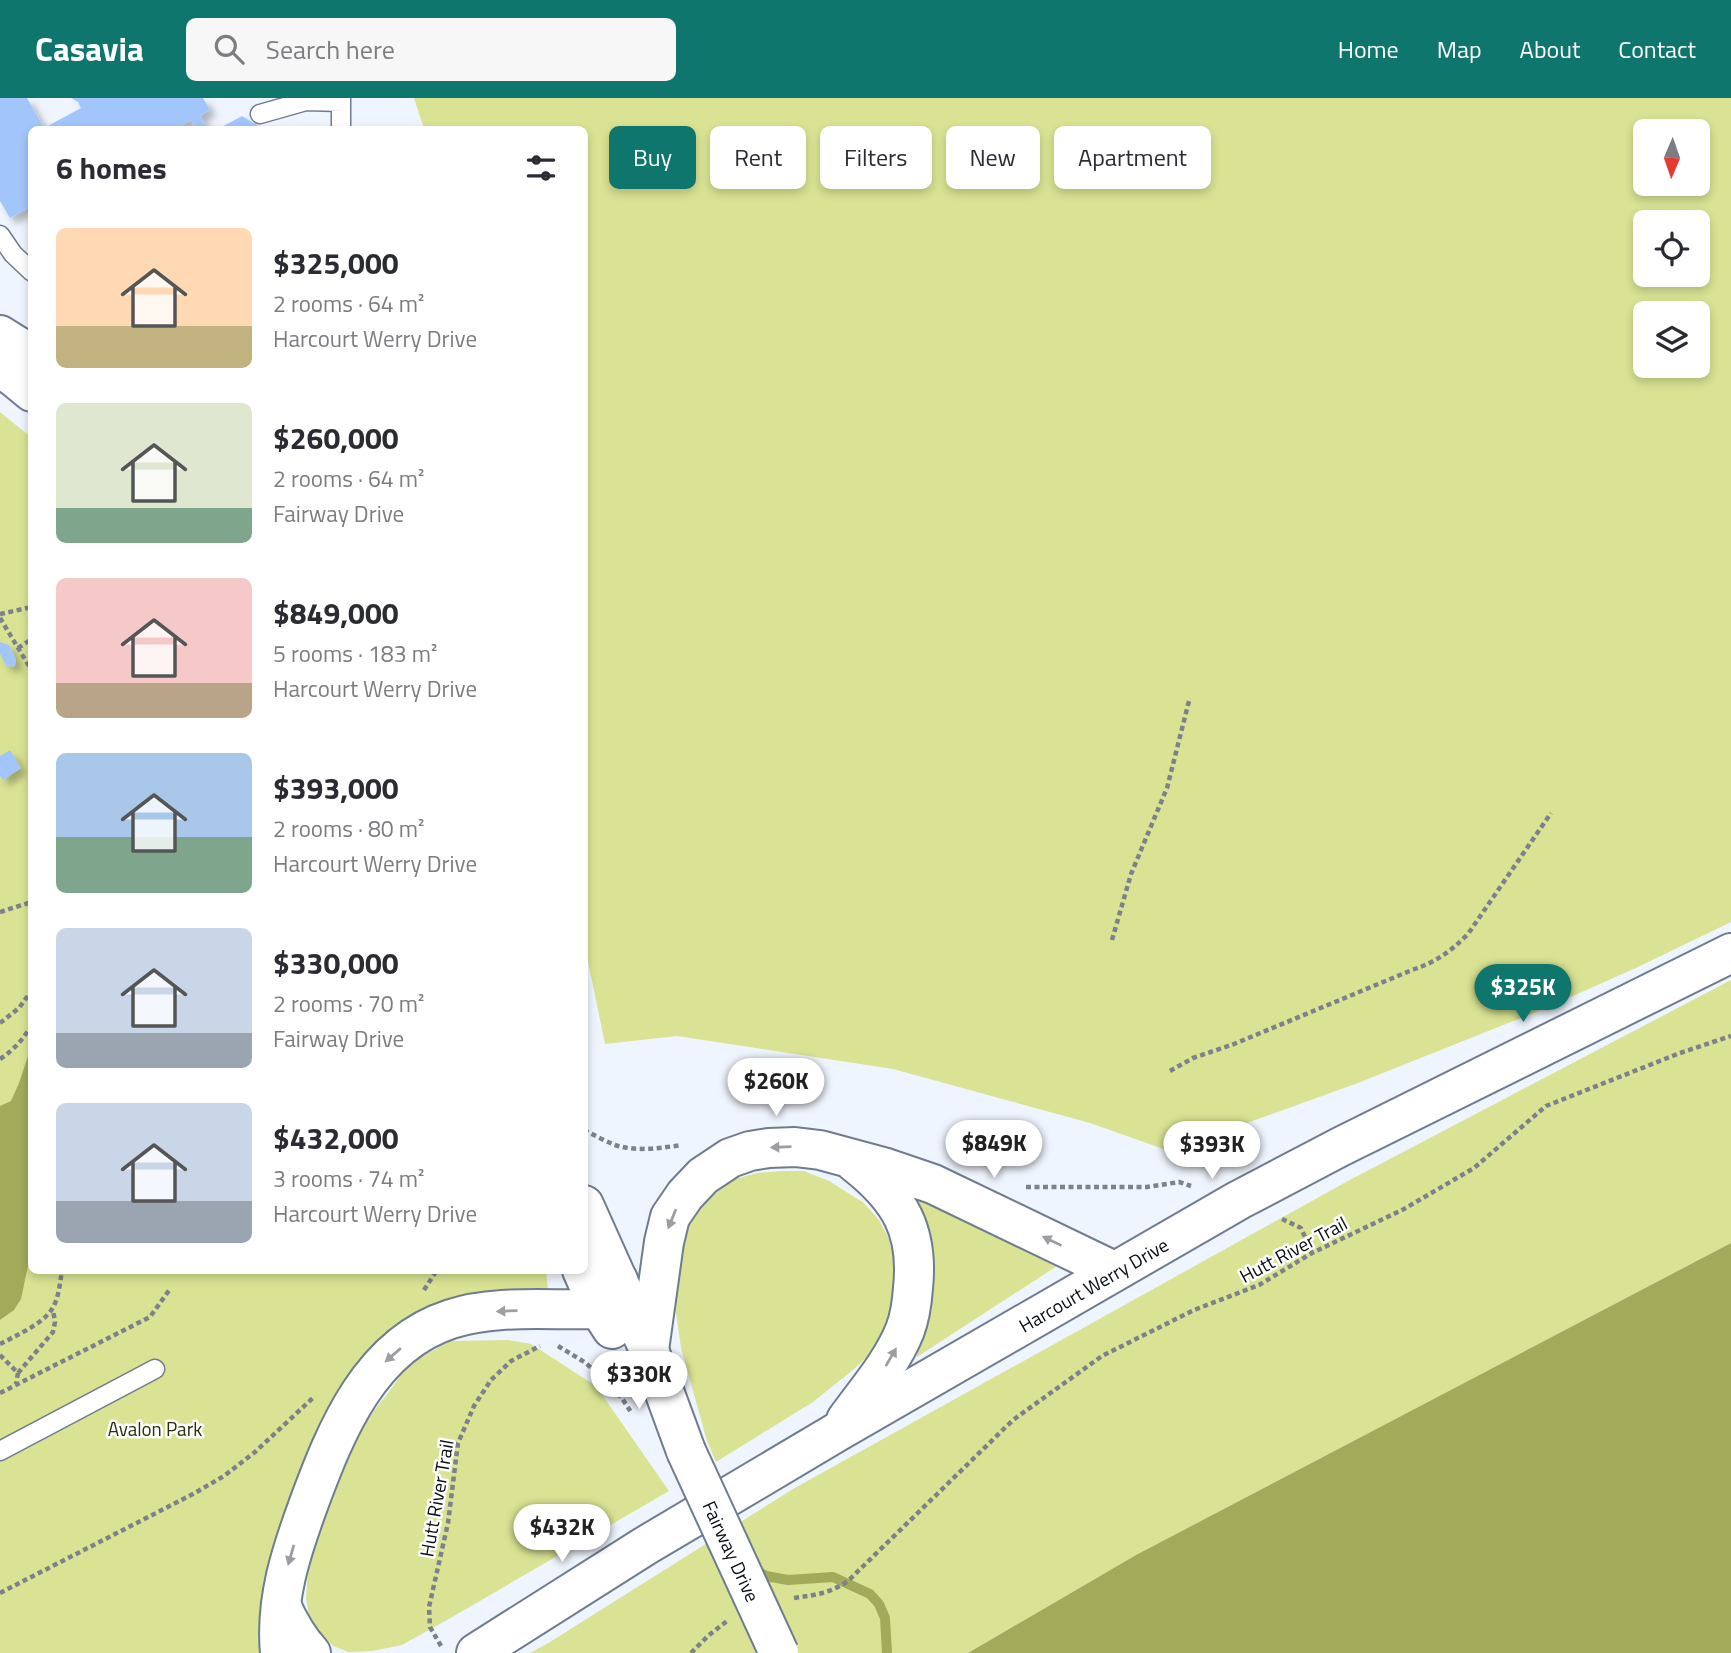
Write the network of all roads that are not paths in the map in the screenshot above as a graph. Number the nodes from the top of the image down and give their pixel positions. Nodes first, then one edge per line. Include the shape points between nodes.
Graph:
1 (341, 100) edge
2 (260, 114) dead end
3 (341, 126) edge
4 (0, 235) edge
5 (28, 268) edge
6 (0, 335) edge
7 (28, 352) edge
8 (0, 368) edge
9 (28, 389) edge
10 (1731, 953) edge
11 (848, 1158) junction
12 (588, 1225) edge
13 (1114, 1271) junction
14 (600, 1286) edge
15 (649, 1350) junction
16 (155, 1368) dead end
17 (837, 1432) junction
18 (0, 1451) edge
19 (686, 1451) junction
20 (281, 1605) junction
21 (280, 1653) edge
22 (311, 1653) edge
23 (476, 1653) edge
24 (779, 1653) edge

1 - 2 lane via 306,101
1 - 3 lane
4 - 5 lane
6 - 7 main road
8 - 9 main road
10 - 13 main road, Harcourt Werry Drive via 1340,1147
13 -> 11 main road via 933,1184
11 -> 15 main road via 820,1150 769,1148 730,1158 703,1176 670,1217
17 -> 11 main road via 905,1331 915,1270 912,1240 903,1216 871,1175
12 - 14 main road, Fairway Drive
13 - 17 main road, Harcourt Werry Drive
14 - 15 main road, Fairway Drive
14 - 19 main road, Fairway Drive
14 -> 20 main road via 450,1319 389,1357 356,1398 326,1458 290,1554
15 - 19 main road, Fairway Drive
16 - 18 lane
17 - 23 main road, Harcourt Werry Drive
19 - 24 main road, Fairway Drive, bridge
20 - 21 main road
20 - 22 main road

